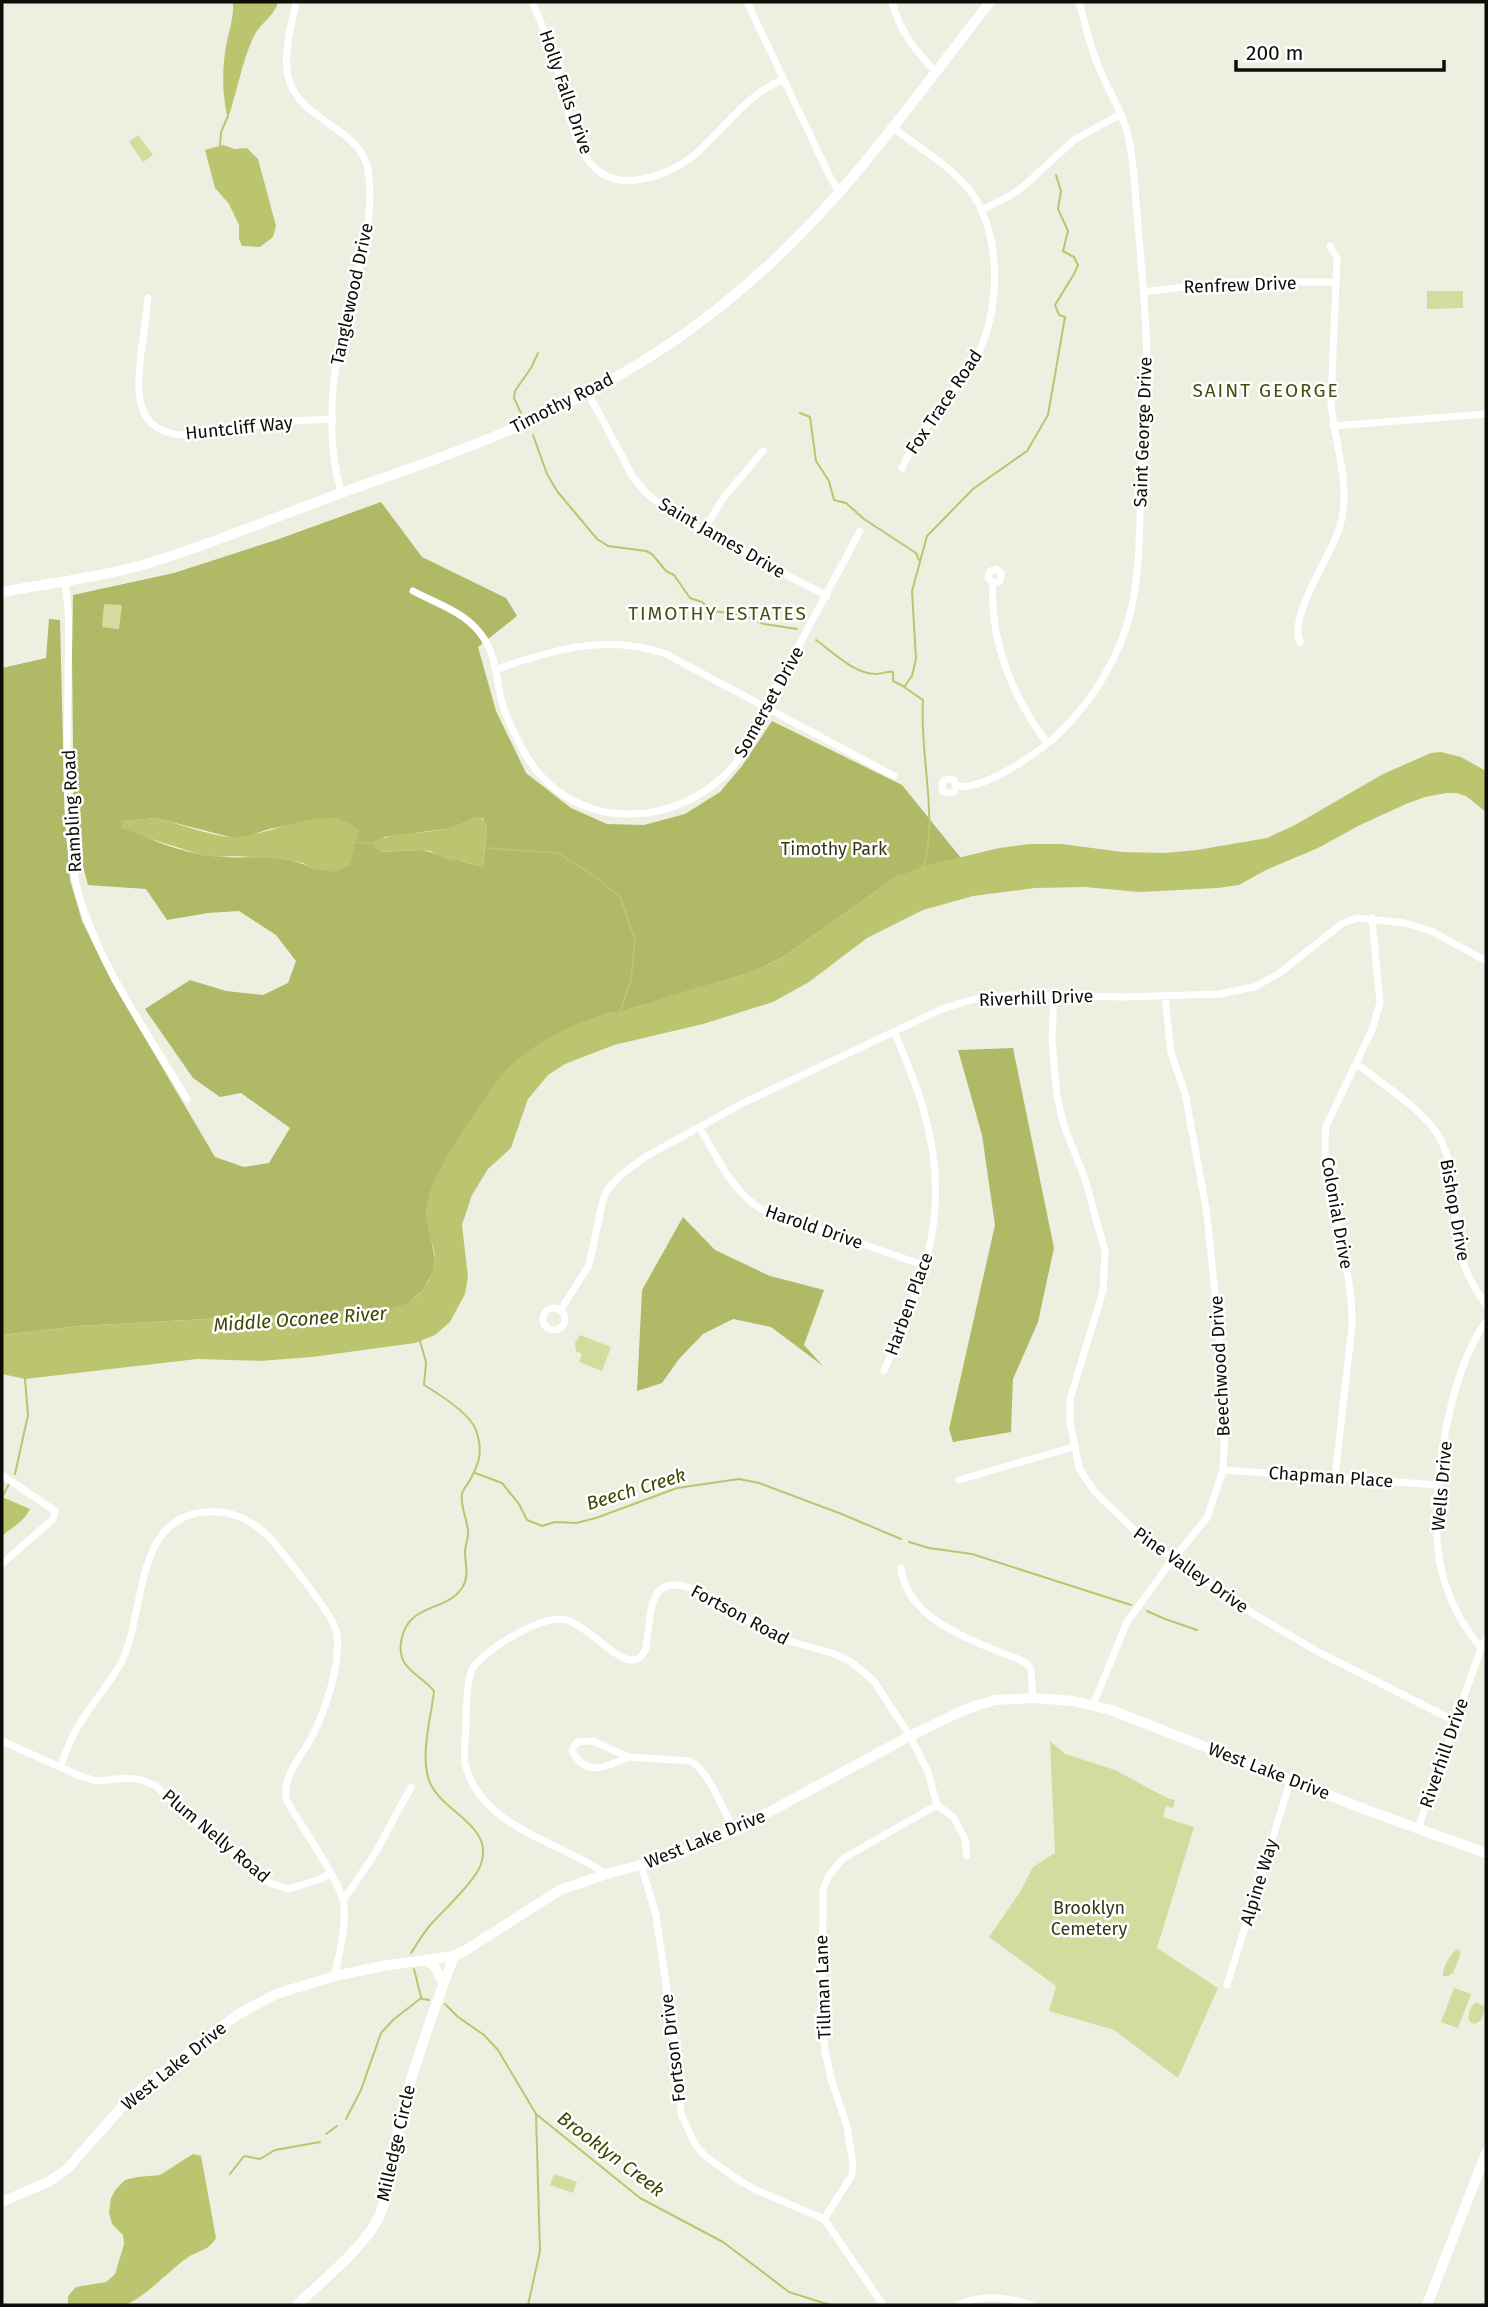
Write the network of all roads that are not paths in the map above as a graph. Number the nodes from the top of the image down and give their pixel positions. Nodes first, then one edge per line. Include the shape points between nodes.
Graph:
1 (296, 2) edge
2 (533, 2) edge
3 (747, 2) edge
4 (892, 2) edge
5 (990, 2) edge
6 (1079, 2) edge
7 (936, 72) junction
8 (782, 80) junction
9 (1121, 114) junction
10 (893, 127) junction
11 (840, 192) junction
12 (982, 210) junction
13 (1330, 246) dead end
14 (1336, 282) junction
15 (1143, 292) junction
16 (148, 298) dead end
17 (588, 393) junction
18 (1486, 414) edge
19 (333, 419) junction
20 (1333, 426) junction
21 (763, 451) dead end
22 (902, 468) dead end
23 (342, 493) junction
24 (703, 531) junction
25 (860, 531) dead end
26 (64, 580) junction
27 (993, 583) dead end
28 (413, 591) dead end
29 (2, 592) edge
30 (827, 596) junction
31 (1300, 642) dead end
32 (497, 669) junction
33 (766, 708) junction
34 (1048, 743) junction
35 (894, 776) dead end
36 (957, 786) dead end
37 (1372, 918) junction
38 (1486, 961) edge
39 (1054, 995) junction
40 (1165, 996) junction
41 (895, 1033) junction
42 (1357, 1064) junction
43 (187, 1099) dead end
44 (699, 1127) junction
45 (926, 1266) junction
46 (1486, 1305) edge
47 (561, 1311) dead end
48 (1486, 1322) edge
49 (884, 1371) dead end
50 (1073, 1447) junction
51 (1223, 1470) junction
52 (2, 1475) edge
53 (1335, 1477) junction
54 (959, 1480) dead end
55 (1439, 1485) junction
56 (1173, 1559) junction
57 (2, 1564) edge
58 (901, 1568) dead end
59 (1486, 1639) edge
60 (1481, 1648) junction
61 (1033, 1698) junction
62 (1093, 1705) junction
63 (1455, 1721) junction
64 (911, 1736) junction
65 (2, 1741) edge
66 (628, 1757) junction
67 (60, 1766) junction
68 (1291, 1779) junction
69 (411, 1787) dead end
70 (937, 1805) junction
71 (1418, 1828) junction
72 (734, 1831) junction
73 (1486, 1853) edge
74 (967, 1856) dead end
75 (641, 1865) junction
76 (330, 1874) junction
77 (606, 1874) junction
78 (344, 1901) junction
79 (454, 1956) junction
80 (427, 1961) junction
81 (335, 1976) junction
82 (444, 1983) junction
83 (1227, 1985) dead end
84 (1486, 2153) edge
85 (2, 2202) edge
86 (824, 2219) junction
87 (297, 2305) edge
88 (883, 2305) edge
89 (958, 2305) edge
90 (1032, 2305) edge
91 (1427, 2305) edge

1 - 19 street, Tanglewood Drive via 287,58 290,83 304,105 358,147 369,172 368,229 338,355
2 - 8 street, Holly Falls Drive via 584,152 594,167 609,176 641,179 674,170 746,102
3 - 8 street
4 - 7 street via 909,42
5 - 7 main road, Timothy Road
6 - 9 street, Saint George Drive via 1089,42
7 - 10 main road, Timothy Road
8 - 11 street
9 - 12 street via 1074,140 1018,190
9 - 15 street, Saint George Drive via 1131,151
10 - 11 main road, Timothy Road
10 - 12 street, Fox Trace Road via 957,178
11 - 17 main road, Timothy Road via 731,298 670,343
12 - 22 street, Fox Trace Road via 993,270 988,327 973,364 920,433
13 - 14 street via 1337,258
14 - 15 street, Renfrew Drive via 1226,282
14 - 20 street
15 - 34 street, Saint George Drive via 1146,398 1138,558 1130,615 1095,690
16 - 19 street, Huntcliff Way via 138,395 144,413 155,425 185,435
17 - 23 main road, Timothy Road via 468,447
17 - 24 street, Saint James Drive via 640,487
18 - 20 street
19 - 23 street, Tanglewood Drive via 334,460
20 - 31 street via 1343,469 1343,513 1334,544 1299,615
21 - 24 street via 724,497
23 - 26 main road, Timothy Road via 191,550
24 - 30 street, Saint James Drive
25 - 30 street, Somerset Drive
26 - 29 main road, Timothy Road
26 - 43 street, Rambling Road via 69,806 76,884 102,952
27 - 34 street via 992,614 999,649 1024,708
28 - 32 street, Somerset Drive via 470,623 489,646
30 - 33 street, Somerset Drive
32 - 33 street via 542,654 627,643 666,654
32 - 33 street, Somerset Drive via 504,708 537,771 577,802 618,814 659,813 712,787 736,762
33 - 35 street
34 - 36 street, Saint George Drive via 996,776
37 - 38 street, Riverhill Drive via 1431,930
37 - 40 street, Riverhill Drive via 1343,923 1254,987 1220,994
37 - 42 street, Colonial Drive via 1380,1003
39 - 40 street, Riverhill Drive
39 - 41 street, Riverhill Drive via 971,1000
39 - 50 street, Pine Valley Drive via 1057,1096 1105,1251 1103,1291 1070,1399
40 - 51 street, Beechwood Drive via 1171,1053 1185,1093 1207,1214 1224,1385
41 - 44 street, Riverhill Drive
41 - 45 street, Harben Place via 923,1107 932,1146 936,1212
42 - 46 street, Bishop Drive via 1426,1121 1443,1145 1453,1185 1458,1243 1473,1288
42 - 53 street, Colonial Drive via 1326,1126 1325,1139 1353,1302
44 - 45 street, Harold Drive via 739,1193 761,1209
44 - 47 street, Riverhill Drive via 645,1157 608,1189 589,1265
45 - 49 street, Harben Place
48 - 55 street, Wells Drive via 1466,1358 1455,1392
50 - 54 street
50 - 56 street, Pine Valley Drive via 1079,1468 1094,1491 1138,1534
51 - 53 street, Chapman Place
51 - 56 street, Beechwood Drive via 1207,1518
52 - 57 street via 55,1511 53,1518
53 - 55 street, Chapman Place
55 - 60 street, Wells Drive via 1441,1572 1454,1609
56 - 62 street, Beechwood Drive via 1127,1622
56 - 63 street, Pine Valley Drive via 1308,1646
58 - 61 street via 909,1593 932,1616 966,1638 1027,1664
59 - 60 street, Riverhill Drive
60 - 63 street, Riverhill Drive
61 - 62 main road, West Lake Drive
61 - 64 main road, West Lake Drive via 980,1704
62 - 68 main road, West Lake Drive
63 - 71 street, Riverhill Drive
64 - 70 street
64 - 72 main road, West Lake Drive
64 - 77 street, Fortson Road via 873,1680 851,1662 778,1638 687,1586 671,1584 654,1598 646,1648 638,1659 630,1660 566,1620 555,1619 523,1631 472,1668 466,1766 492,1811
65 - 67 street, Plum Nelly Road
66 - 66 street via 593,1741 577,1742 572,1750 591,1768
66 - 72 street via 697,1764
67 - 76 street, Plum Nelly Road via 97,1781 126,1778 156,1786 188,1818 270,1883 288,1889
67 - 76 street via 75,1731 121,1662 147,1565 163,1533 190,1513 225,1512 242,1517 271,1539 336,1628 336,1662 321,1716 285,1787 286,1799
68 - 71 main road, West Lake Drive
68 - 83 street, Alpine Way
69 - 78 street
70 - 74 street via 954,1818 965,1839
70 - 86 street, Tillman Lane via 844,1858 823,1890 825,2051 853,2164 852,2175
71 - 73 main road, West Lake Drive
72 - 75 main road, West Lake Drive
75 - 77 main road, West Lake Drive
75 - 86 street, Fortson Drive via 656,1915 681,2113 695,2144 737,2179
76 - 78 street
77 - 79 main road, West Lake Drive via 560,1891
78 - 81 street
79 - 80 main road, West Lake Drive
79 - 82 main road, Milledge Circle
80 - 81 main road, West Lake Drive
80 - 82 main road
81 - 85 main road, West Lake Drive via 276,1994 237,2015 128,2100 68,2168
82 - 87 main road, Milledge Circle via 406,2097 387,2191 376,2221 365,2238
84 - 91 main road
86 - 88 street
89 - 90 street via 989,2297

